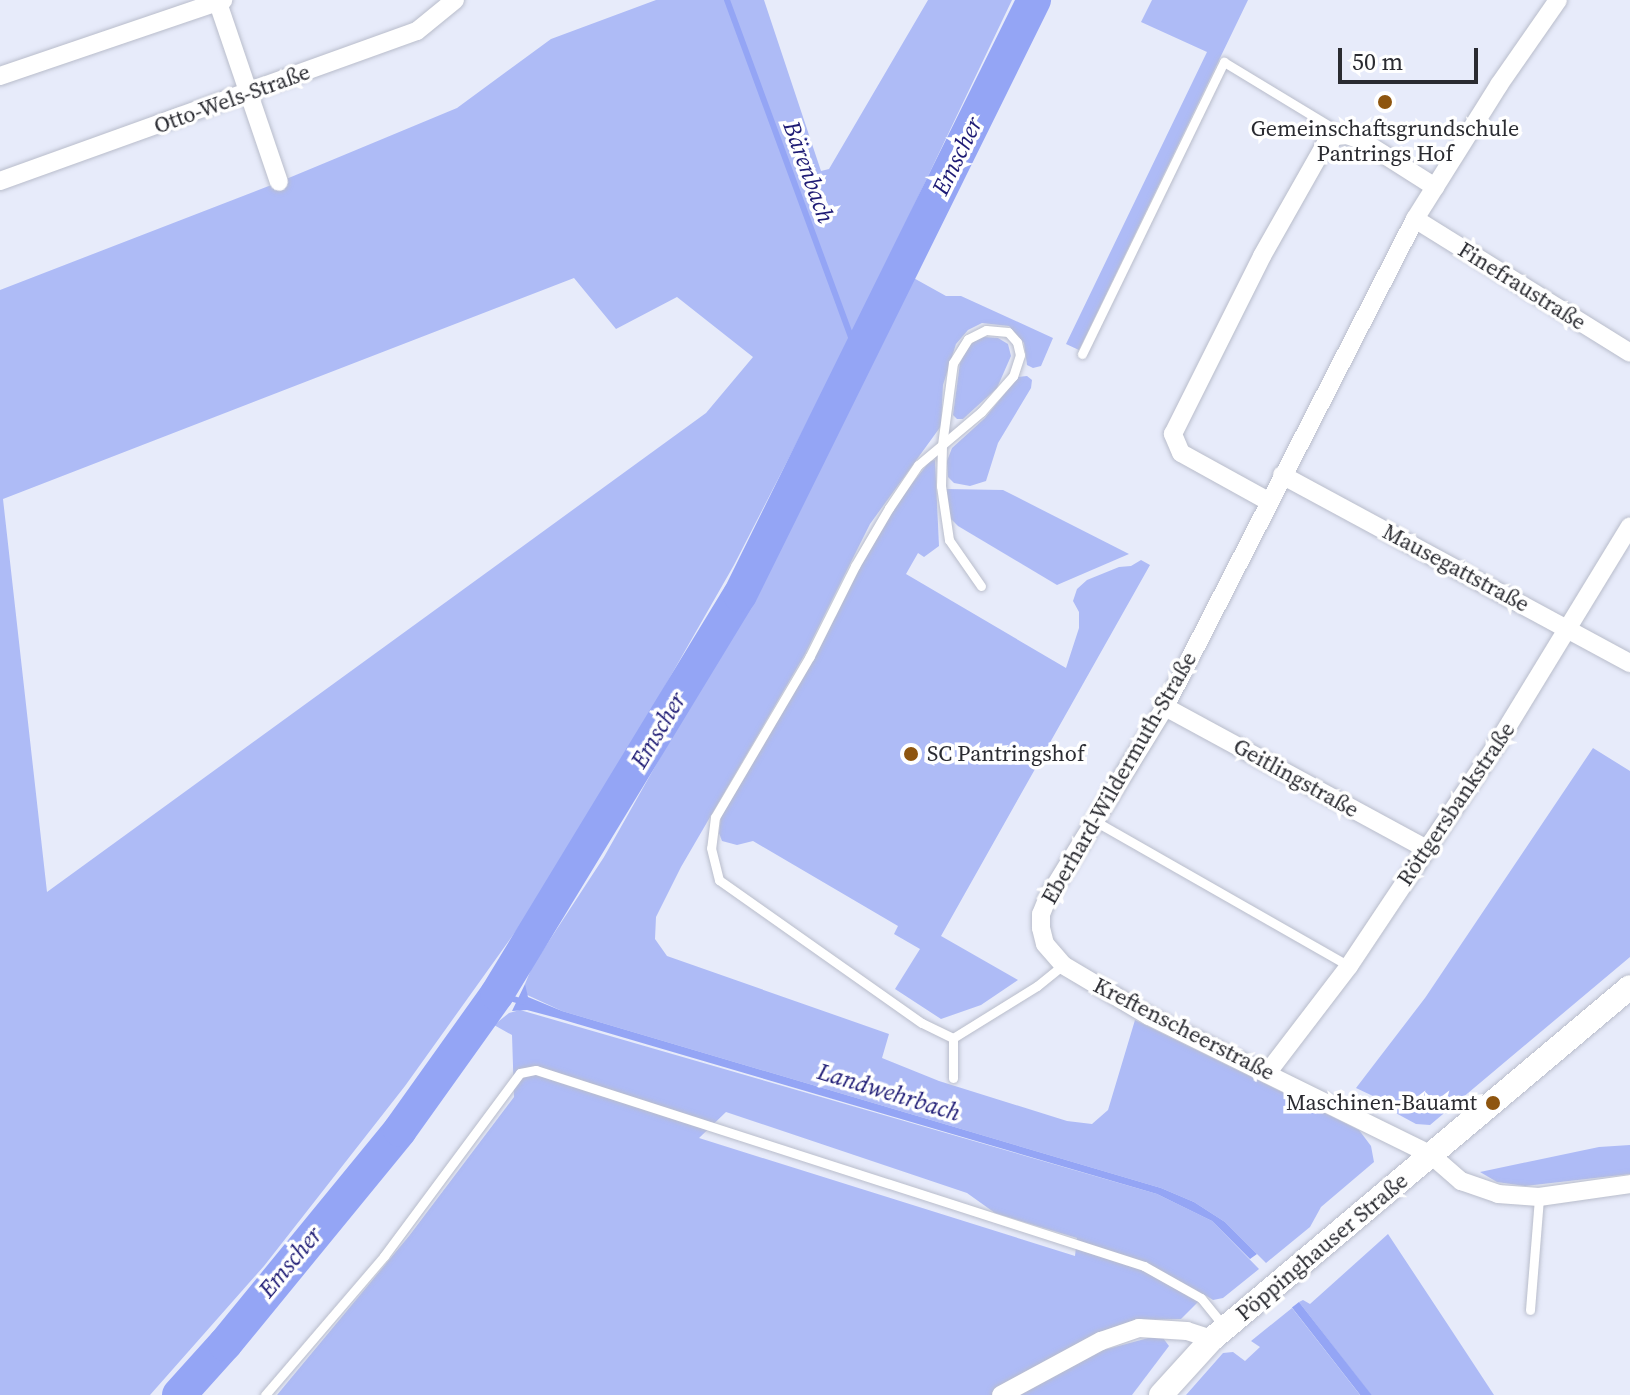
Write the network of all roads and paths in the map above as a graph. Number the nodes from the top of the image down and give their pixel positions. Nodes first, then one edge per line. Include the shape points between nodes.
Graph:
1 (455, 0) edge
2 (1558, 0) edge
3 (219, 1) edge
4 (0, 76) edge
5 (249, 94) junction
6 (1336, 136) junction
7 (0, 181) edge
8 (279, 182) dead end
9 (1435, 187) junction
10 (1415, 219) junction
11 (1630, 353) edge
12 (1082, 354) dead end
13 (942, 445) junction
14 (1282, 475) junction
15 (1268, 501) junction
16 (1630, 526) edge
17 (981, 586) dead end
18 (1568, 628) junction
19 (1630, 663) edge
20 (1165, 707) junction
21 (1093, 820) junction
22 (1426, 849) junction
23 (1041, 928) joint
24 (1063, 965) junction
25 (1349, 966) junction
26 (1630, 987) edge
27 (953, 1038) junction
28 (1268, 1072) junction
29 (953, 1078) dead end
30 (1431, 1155) junction
31 (1630, 1184) edge
32 (1539, 1197) junction
33 (1530, 1310) dead end
34 (1219, 1333) junction
35 (265, 1395) edge
36 (1001, 1395) edge
37 (1161, 1395) edge

1 - 5 street, Otto-Wels-Straße via 417,31
2 - 9 street, Eberhard-Wildermuth-Straße
3 - 4 street
3 - 5 street
5 - 7 street, Otto-Wels-Straße
5 - 8 street
6 - 9 street via 1361,140
6 - 12 lane via 1333,128 1224,62
6 - 15 street via 1326,143 1269,245 1175,427 1174,441 1181,453
9 - 10 street, Eberhard-Wildermuth-Straße
10 - 11 street, Finefraustraße
10 - 14 street, Eberhard-Wildermuth-Straße
13 - 13 lane via 1013,376 1020,355 1008,332 986,330 968,339 953,363
13 - 17 lane via 943,516 949,540
13 - 27 lane via 918,465 855,566 810,656 715,817 711,848 719,880 922,1023
14 - 15 street, Eberhard-Wildermuth-Straße
14 - 18 street, Mausegattstraße
15 - 20 street, Eberhard-Wildermuth-Straße
16 - 18 street, Röttgersbankstraße
18 - 19 street, Mausegattstraße
18 - 22 street, Röttgersbankstraße
20 - 21 street, Eberhard-Wildermuth-Straße
20 - 22 street, Geitlingstraße
21 - 23 street, Eberhard-Wildermuth-Straße via 1048,897
21 - 25 lane
22 - 25 street, Röttgersbankstraße
23 - 24 street, Kreftenscheerstraße via 1045,944
24 - 27 lane
24 - 28 street, Kreftenscheerstraße via 1149,1016
25 - 28 street, Röttgersbankstraße
26 - 30 main road, Pöppinghauser Straße
27 - 29 lane
28 - 30 street, Kreftenscheerstraße
30 - 32 street via 1461,1181 1498,1194
30 - 34 main road, Pöppinghauser Straße
31 - 32 street
32 - 33 lane
34 - 35 lane via 1201,1298 1144,1266 536,1070 520,1073 384,1256
34 - 36 street via 1139,1328 1101,1341
34 - 37 main road, Pöppinghauser Straße

